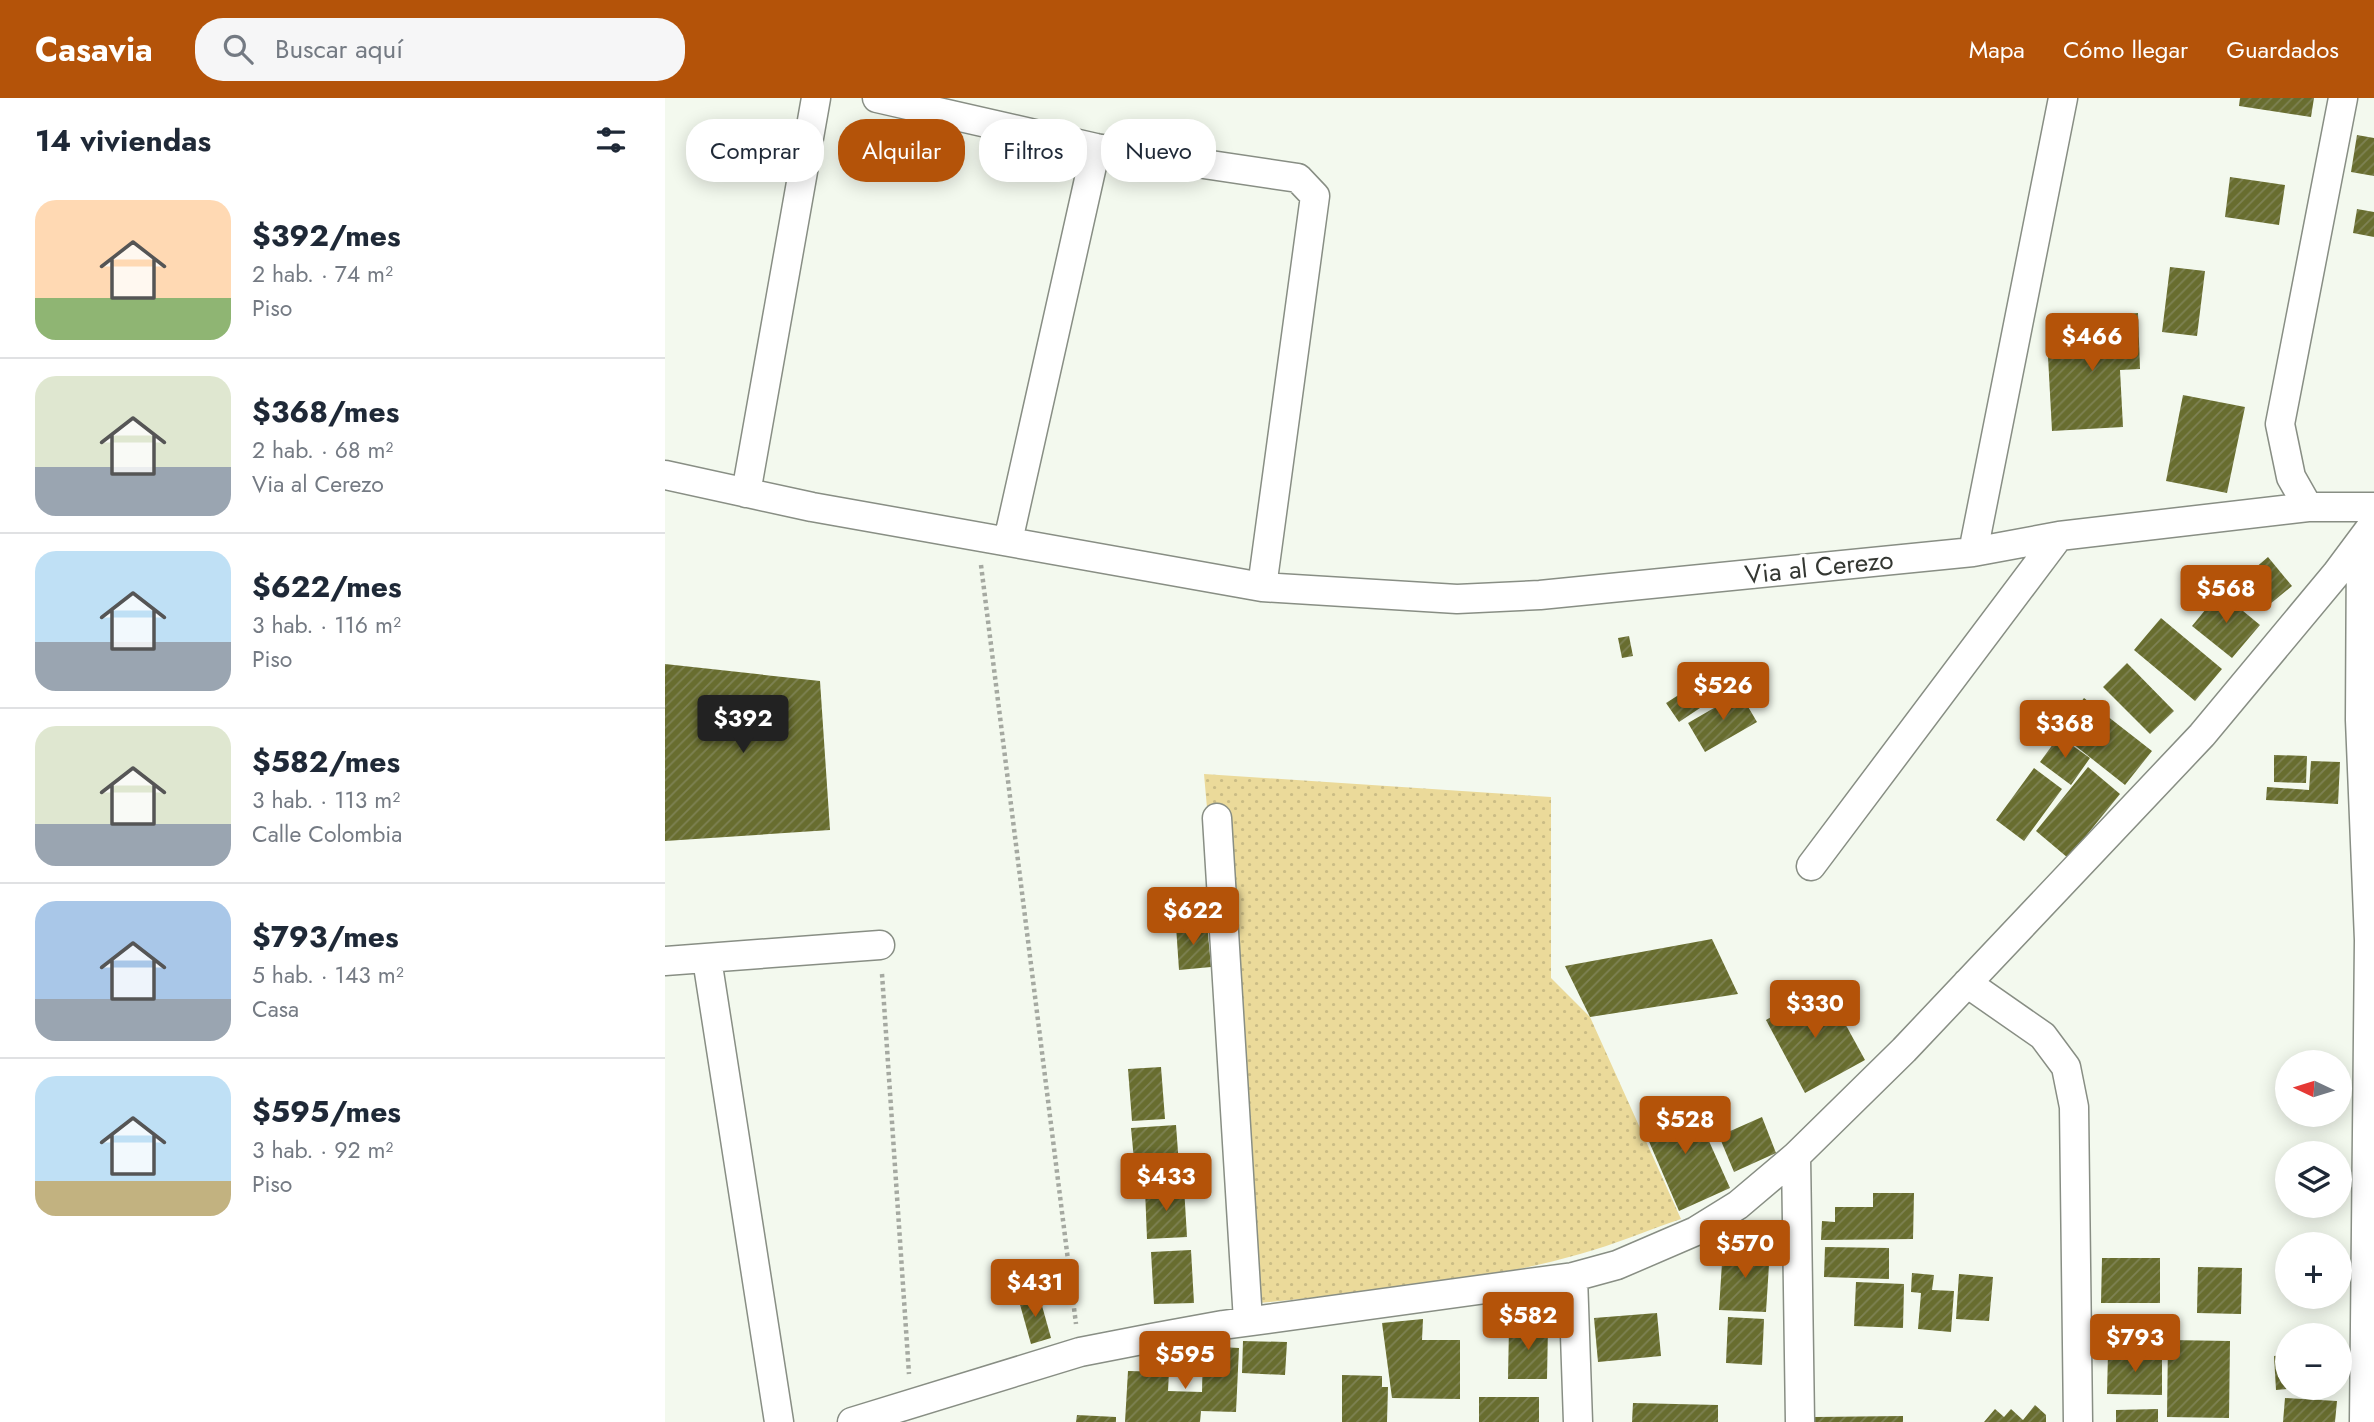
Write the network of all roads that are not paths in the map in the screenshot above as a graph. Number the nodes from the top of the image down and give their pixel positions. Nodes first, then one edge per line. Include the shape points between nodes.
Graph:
1 (816, 98) edge
2 (877, 98) edge
3 (2063, 98) edge
4 (2343, 98) edge
5 (1096, 148) junction
6 (665, 475) edge
7 (745, 493) junction
8 (2308, 507) junction
9 (2374, 507) edge
10 (2367, 532) edge
11 (2059, 536) junction
12 (1008, 541) junction
13 (1973, 552) junction
14 (1262, 587) junction
15 (1217, 817) dead end
16 (1811, 866) dead end
17 (880, 945) road end
18 (707, 959) junction
19 (665, 961) edge
20 (1967, 984) junction
21 (2371, 1105) edge
22 (1796, 1156) junction
23 (1573, 1277) junction
24 (1248, 1321) junction
25 (2370, 1332) edge
26 (779, 1422) edge
27 (852, 1422) edge
28 (1579, 1422) edge
29 (1800, 1422) edge
30 (2078, 1422) edge
31 (2364, 1422) edge

1 - 7 street
2 - 5 street
3 - 13 street
4 - 8 street via 2280,424 2291,477
5 - 12 street
5 - 14 street via 1298,178 1315,196
6 - 7 street, Via al Cerezo
7 - 12 street, Via al Cerezo
8 - 9 street, Via al Cerezo
8 - 11 street, Via al Cerezo
10 - 20 street via 2202,734
10 - 21 street via 2360,720
11 - 13 street, Via al Cerezo
11 - 16 street
12 - 14 street, Via al Cerezo
13 - 14 street, Via al Cerezo via 1526,596 1444,599
15 - 24 street
17 - 18 street
18 - 19 street
18 - 26 street
20 - 22 street
20 - 30 street via 2043,1036 2066,1066 2074,1108
21 - 25 street
22 - 23 street via 1738,1205 1696,1231 1617,1265
22 - 29 street
23 - 24 street
23 - 28 street
24 - 27 street via 1080,1352
25 - 31 street

